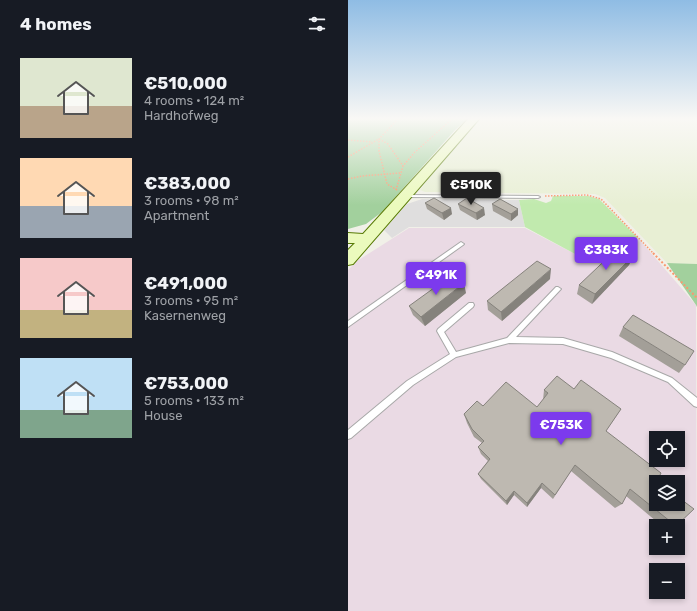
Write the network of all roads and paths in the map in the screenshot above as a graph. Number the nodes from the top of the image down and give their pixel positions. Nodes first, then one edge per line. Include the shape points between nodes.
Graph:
1 (364, 148) edge
2 (379, 148) edge
3 (390, 148) edge
4 (420, 148) edge
5 (447, 148) edge
6 (348, 156) edge
7 (403, 166) junction
8 (400, 173) junction
9 (385, 175) junction
10 (348, 179) edge
11 (404, 197) junction
12 (538, 197) joint
13 (348, 238) edge
14 (367, 239) junction
15 (461, 244) dead end
16 (348, 260) edge
17 (558, 288) dead end
18 (697, 298) edge
19 (471, 305) dead end
20 (348, 324) edge
21 (509, 340) junction
22 (454, 355) junction
23 (697, 403) edge
24 (348, 435) edge

1 - 6 path
2 - 9 path
3 - 7 path
4 - 7 path
5 - 11 street
7 - 8 path
8 - 9 path
8 - 9 path via 396,190 387,184
9 - 10 path
11 - 12 lane
11 - 14 street
12 - 18 path via 587,195 601,199
13 - 14 street
14 - 16 street
15 - 20 lane
17 - 21 lane
19 - 22 lane via 440,331
21 - 22 lane
21 - 23 lane via 563,341 612,355 670,380
22 - 24 lane via 410,383

